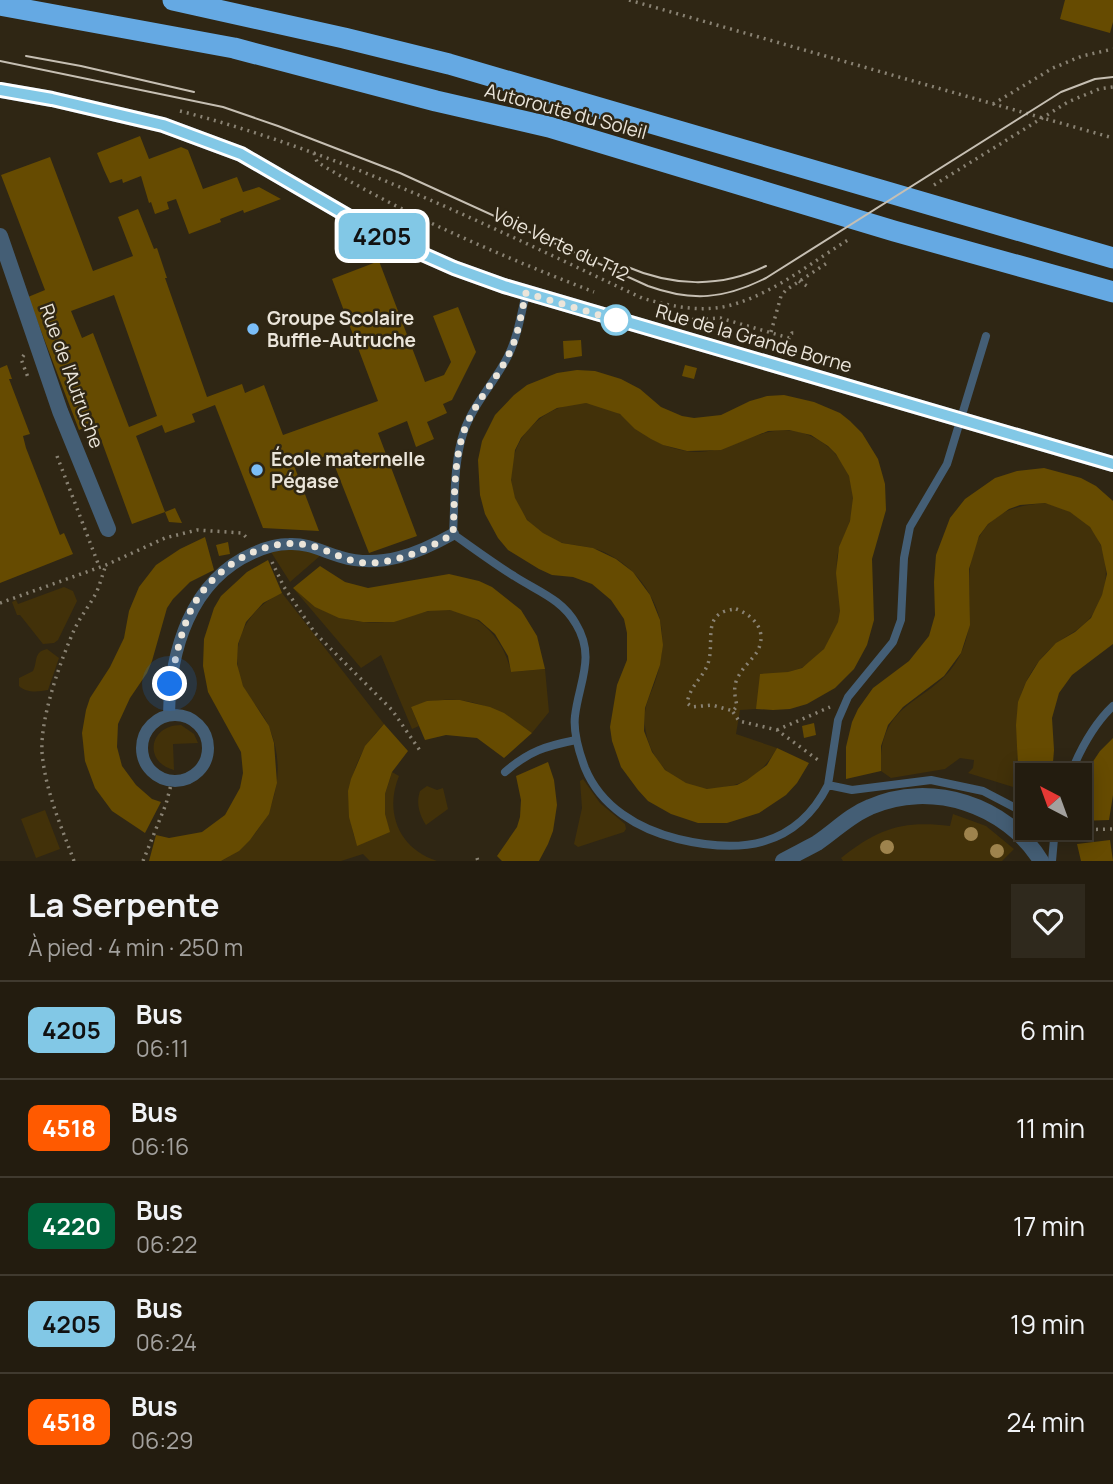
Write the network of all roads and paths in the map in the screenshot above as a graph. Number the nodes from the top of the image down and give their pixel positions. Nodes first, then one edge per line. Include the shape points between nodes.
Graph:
1 (173, 0) edge
2 (629, 0) edge
3 (0, 5) edge
4 (1113, 49) edge
5 (1113, 87) edge
6 (0, 90) edge
7 (993, 104) junction
8 (168, 108) dead end
9 (1113, 138) edge
10 (314, 153) junction
11 (927, 190) dead end
12 (857, 234) dead end
13 (0, 236) edge
14 (1113, 258) edge
15 (830, 261) dead end
16 (799, 281) junction
17 (810, 288) dead end
18 (1113, 292) edge
19 (526, 293) junction
20 (598, 294) dead end
21 (683, 320) dead end
22 (771, 332) junction
23 (797, 333) dead end
24 (986, 336) dead end
25 (789, 338) junction
26 (785, 356) dead end
27 (960, 420) junction
28 (1113, 464) edge
29 (108, 529) dead end
30 (453, 534) junction
31 (262, 549) junction
32 (106, 565) junction
33 (0, 603) edge
34 (848, 697) junction
35 (1113, 706) edge
36 (733, 711) junction
37 (169, 715) junction
38 (777, 730) junction
39 (576, 740) junction
40 (421, 752) dead end
41 (1075, 763) edge
42 (830, 771) junction
43 (505, 772) dead end
44 (172, 781) junction
45 (828, 785) junction
46 (1015, 808) edge
47 (1113, 829) edge
48 (1092, 830) edge
49 (1054, 840) edge
50 (74, 861) edge
51 (144, 861) edge
52 (783, 861) edge
53 (1041, 861) edge
54 (1052, 861) edge

1 - 14 highway, Autoroute du Soleil via 449,64
2 - 7 path
3 - 18 highway, Autoroute du Soleil via 234,48 550,127
4 - 7 path via 1053,68
5 - 11 path via 1068,102
6 - 19 street, Rue de la Grande Borne via 163,125 241,154 384,237
7 - 9 path
8 - 10 path, Voie Verte du T12
10 - 12 path, Voie Verte du T12 via 410,189 642,298 675,307 738,303 780,283
10 - 20 path via 317,162 419,219
13 - 29 street, Rue de l'Autruche via 60,411
15 - 16 path
16 - 17 path
16 - 22 path via 781,296
19 - 27 street, Rue de la Grande Borne
19 - 30 lane via 508,356 465,429 459,450
21 - 22 path via 720,318
22 - 25 path
23 - 25 path
24 - 27 lane
25 - 26 path
27 - 28 street, Rue de la Grande Borne
27 - 34 lane via 947,464 910,527 901,621 892,642
30 - 31 street via 426,549 373,563 308,545 288,543
30 - 39 lane via 551,597 577,625 587,657 575,719
31 - 32 path via 242,533 197,530 165,538
31 - 37 street via 239,559 215,579 189,614 170,684
31 - 40 path via 315,633 392,710
32 - 33 path
32 - 50 path via 67,647 44,730 42,751 51,800
34 - 38 path
34 - 42 lane via 838,720
35 - 41 lane
36 - 36 path via 736,680 757,652 761,638 760,627 736,609 714,620 709,659 687,704
36 - 38 path via 739,720
37 - 44 street via 151,725 142,744 153,773
37 - 44 street via 191,718 200,725 209,746 202,768
38 - 42 path
39 - 43 lane via 540,748
39 - 45 lane via 592,783 617,811 658,834 709,846 745,846 781,834 805,817
42 - 45 lane
44 - 51 path
45 - 46 lane via 852,790 931,779 984,792
47 - 48 path
49 - 54 lane
52 - 53 street via 872,806 919,796 949,798 993,814 1027,841

